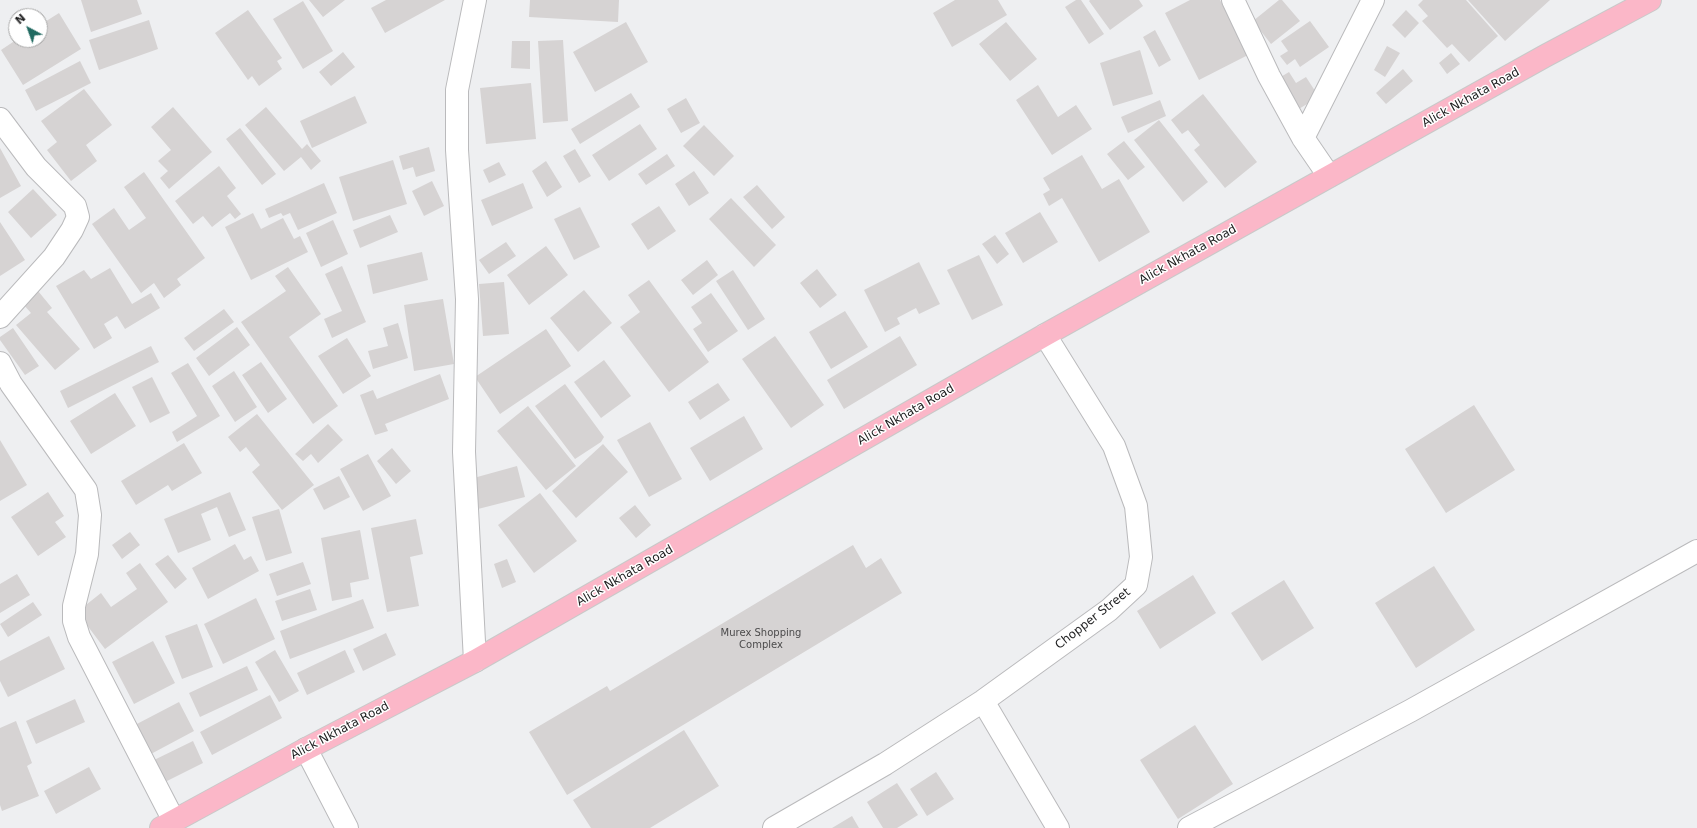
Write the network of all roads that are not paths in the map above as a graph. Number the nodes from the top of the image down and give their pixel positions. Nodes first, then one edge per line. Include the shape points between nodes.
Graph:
1 (475, 0) edge
2 (1233, 0) edge
3 (1373, 0) edge
4 (1650, 0) edge
5 (0, 120) edge
6 (1302, 138) junction
7 (1329, 176) junction
8 (0, 317) edge
9 (1045, 335) junction
10 (0, 363) edge
11 (1697, 551) edge
12 (475, 661) junction
13 (983, 701) junction
14 (306, 749) junction
15 (167, 824) edge
16 (347, 828) edge
17 (774, 828) edge
18 (1058, 828) edge
19 (1189, 828) edge

1 - 12 street via 458,90 457,150 467,299 464,452
2 - 6 street
3 - 6 street
4 - 7 main road, Alick Nkhata Road
5 - 8 street via 36,167 75,206 78,217 54,257
6 - 7 street
7 - 9 main road, Alick Nkhata Road
9 - 12 main road, Alick Nkhata Road
9 - 13 street, Chopper Street via 1114,446 1136,506 1141,558 1136,585 1109,610
10 - 15 street via 11,384 86,490 90,515 87,554 74,606 74,621 79,637
11 - 19 street via 1410,711
12 - 14 main road, Alick Nkhata Road
13 - 17 street, Chopper Street via 885,764
13 - 18 street
14 - 15 main road, Alick Nkhata Road
14 - 16 street

